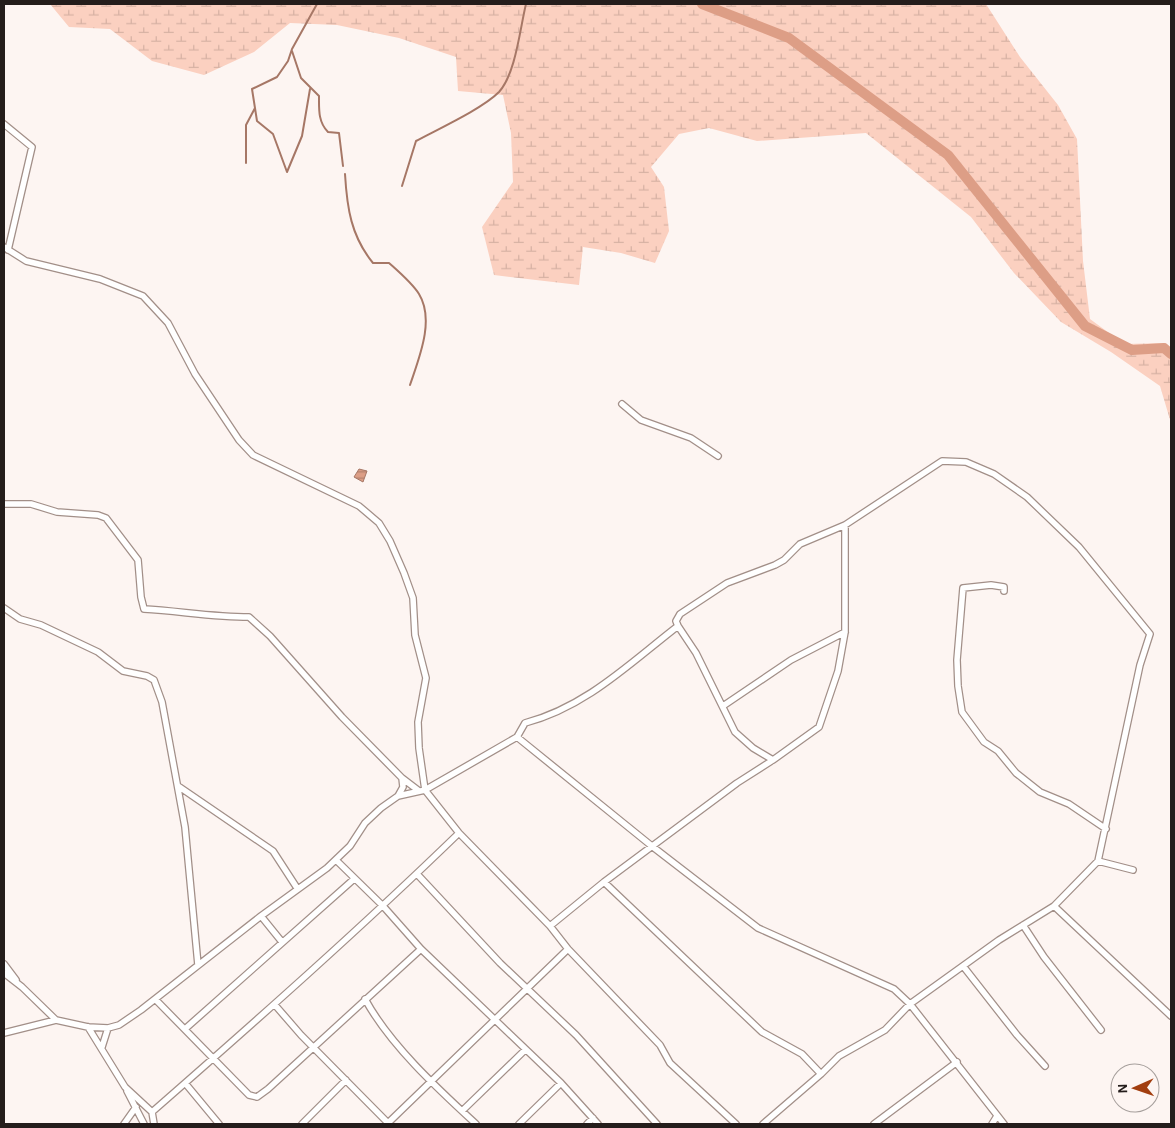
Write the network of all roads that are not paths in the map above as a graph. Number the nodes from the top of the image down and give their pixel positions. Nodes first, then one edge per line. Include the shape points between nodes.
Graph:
1 (4, 124) edge
2 (6, 249) edge
3 (622, 404) dead end
4 (718, 456) dead end
5 (4, 504) edge
6 (845, 525) junction
7 (1004, 590) dead end
8 (4, 608) edge
9 (678, 626) junction
10 (845, 632) junction
11 (723, 706) junction
12 (517, 737) junction
13 (772, 760) junction
14 (402, 778) junction
15 (178, 786) junction
16 (422, 791) junction
17 (398, 796) junction
18 (1106, 829) junction
19 (459, 833) junction
20 (653, 847) junction
21 (336, 860) junction
22 (1098, 862) junction
23 (1133, 870) dead end
24 (416, 874) junction
25 (354, 879) junction
26 (604, 882) junction
27 (297, 888) junction
28 (383, 906) junction
29 (1054, 906) junction
30 (261, 916) junction
31 (1024, 925) junction
32 (550, 926) junction
33 (282, 942) junction
34 (421, 949) junction
35 (568, 949) junction
36 (4, 964) edge
37 (198, 965) junction
38 (963, 966) junction
39 (4, 973) edge
40 (22, 987) junction
41 (526, 989) junction
42 (155, 999) junction
43 (364, 999) junction
44 (910, 1004) junction
45 (275, 1005) junction
46 (1171, 1016) edge
47 (495, 1019) junction
48 (56, 1020) junction
49 (88, 1027) junction
50 (108, 1028) junction
51 (185, 1029) junction
52 (1101, 1030) dead end
53 (4, 1033) edge
54 (102, 1047) junction
55 (314, 1047) junction
56 (525, 1050) junction
57 (215, 1058) junction
58 (956, 1062) junction
59 (1045, 1066) dead end
60 (821, 1074) junction
61 (346, 1080) junction
62 (432, 1081) junction
63 (186, 1083) junction
64 (561, 1083) junction
65 (125, 1087) junction
66 (136, 1106) junction
67 (462, 1111) junction
68 (152, 1112) junction
69 (592, 1118) junction
70 (993, 1121) edge
71 (124, 1124) edge
72 (144, 1124) edge
73 (154, 1124) edge
74 (219, 1124) edge
75 (302, 1124) edge
76 (388, 1124) edge
77 (476, 1124) edge
78 (519, 1124) edge
79 (587, 1124) edge
80 (598, 1124) edge
81 (657, 1124) edge
82 (736, 1124) edge
83 (763, 1124) edge
84 (874, 1124) edge
85 (1004, 1124) edge

1 - 2 street via 32,147
2 - 16 street via 26,262 100,279 144,296 168,323 194,374 238,440 254,455 359,506 379,523 390,541 413,598 415,635 426,678 418,722
3 - 4 street via 641,420 691,438
5 - 14 street via 31,504 57,512 106,518 138,560 144,609 216,617 249,617
6 - 9 street via 800,544 784,560 727,583 680,614 676,621
6 - 10 street
6 - 18 street via 942,462 966,462 994,474 1027,498 1079,547 1150,634 1140,665
7 - 18 street via 1004,587 991,585 963,588 958,660 962,712 984,742 998,751 1016,773 1040,792 1069,804
8 - 15 street via 20,619 41,625 98,652 124,671 154,680 162,702
9 - 11 street
9 - 12 street via 614,679 539,720 525,723
10 - 11 street via 791,660
10 - 13 street via 838,671 819,727
11 - 13 street via 735,732
12 - 16 street
12 - 20 street
13 - 20 street
14 - 16 street
14 - 17 street via 403,787
15 - 27 street via 273,851
15 - 37 street
16 - 17 street
16 - 19 street
17 - 21 street via 365,823
18 - 22 street
19 - 24 street
19 - 32 street
20 - 26 street
20 - 44 street via 758,928 894,989
21 - 25 street
21 - 27 street
22 - 23 street
22 - 29 street
24 - 28 street
24 - 41 street
25 - 28 street
25 - 33 street
26 - 32 street
26 - 60 street via 762,1032 802,1054
27 - 30 street
28 - 34 street
28 - 45 street
29 - 31 street
29 - 46 street
30 - 33 street
30 - 37 street
31 - 38 street
31 - 52 street
32 - 35 street
33 - 51 street
34 - 43 street
34 - 47 street
35 - 41 street
35 - 82 street via 660,1046 670,1062
36 - 40 street
37 - 42 street
38 - 44 street
38 - 59 street
39 - 40 street
40 - 48 street
41 - 47 street
41 - 81 street via 576,1035
42 - 50 street via 118,1025
42 - 51 street
43 - 55 street
43 - 62 street via 374,1016
44 - 58 street
44 - 60 street via 885,1030 840,1056
45 - 55 street
45 - 57 street
47 - 56 street
47 - 62 street
48 - 49 street
48 - 53 street
49 - 50 street
49 - 54 street
50 - 54 street
51 - 57 street
54 - 65 street
55 - 57 street via 257,1097 249,1095
55 - 61 street
56 - 64 street
56 - 67 street
57 - 63 street
58 - 70 street
58 - 84 street
60 - 83 street
61 - 75 street
61 - 76 street
62 - 67 street
62 - 76 street
63 - 68 street
63 - 74 street
64 - 69 street
64 - 78 street
65 - 66 street
65 - 68 street
66 - 71 street
66 - 72 street
67 - 77 street
68 - 73 street
69 - 79 street
69 - 80 street
70 - 85 street

